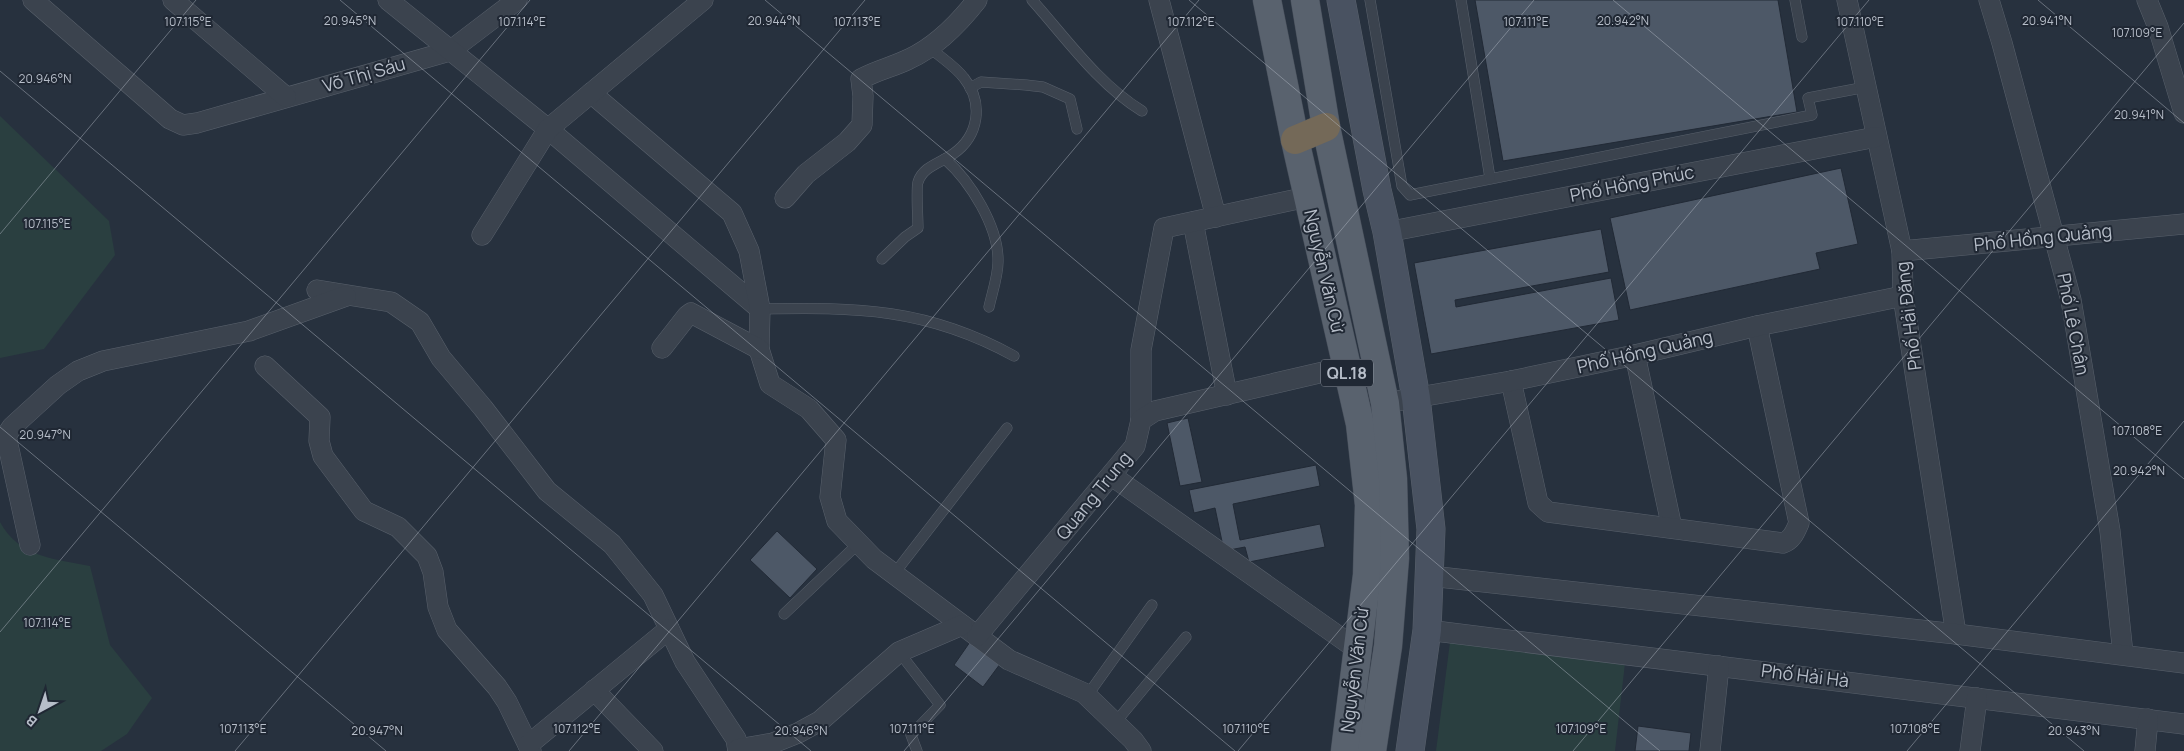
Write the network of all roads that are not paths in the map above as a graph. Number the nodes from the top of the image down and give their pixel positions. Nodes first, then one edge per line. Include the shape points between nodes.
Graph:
1 (33, 0) edge
2 (173, 0) edge
3 (388, 0) edge
4 (517, 0) edge
5 (703, 0) edge
6 (977, 0) edge
7 (1032, 0) edge
8 (1159, 0) edge
9 (1267, 0) edge
10 (1305, 0) edge
11 (1342, 0) edge
12 (1370, 0) edge
13 (1461, 0) edge
14 (1795, 0) edge
15 (1847, 0) edge
16 (1989, 0) edge
17 (2147, 0) edge
18 (1802, 37) dead end
19 (929, 47) junction
20 (450, 51) junction
21 (1866, 87) junction
22 (970, 88) junction
23 (591, 93) junction
24 (286, 97) junction
25 (1142, 111) dead end
26 (2184, 113) edge
27 (1326, 127) junction
28 (1077, 129) dead end
29 (548, 130) junction
30 (1876, 137) junction
31 (1294, 140) junction
32 (945, 158) junction
33 (1490, 178) junction
34 (1389, 188) junction
35 (1308, 197) junction
36 (785, 198) dead end
37 (1216, 218) junction
38 (1194, 222) junction
39 (2184, 224) edge
40 (1387, 232) junction
41 (482, 234) dead end
42 (2055, 238) junction
43 (1352, 250) junction
44 (1902, 251) junction
45 (882, 259) dead end
46 (317, 290) dead end
47 (346, 296) junction
48 (1903, 296) junction
49 (989, 307) dead end
50 (760, 309) junction
51 (1757, 326) junction
52 (662, 348) dead end
53 (758, 348) junction
54 (1635, 355) junction
55 (1014, 356) dead end
56 (265, 366) dead end
57 (1345, 367) junction
58 (1511, 381) junction
59 (1226, 395) junction
60 (1416, 398) junction
61 (1386, 404) junction
62 (1141, 420) junction
63 (1007, 428) dead end
64 (1112, 476) junction
65 (1672, 528) junction
66 (859, 543) junction
67 (30, 545) dead end
68 (894, 574) junction
69 (1430, 576) junction
70 (1152, 605) dead end
71 (784, 614) dead end
72 (669, 629) junction
73 (970, 630) junction
74 (1956, 634) junction
75 (1186, 637) dead end
76 (1425, 641) junction
77 (1388, 646) junction
78 (1358, 650) junction
79 (899, 652) junction
80 (2123, 654) junction
81 (2184, 663) edge
82 (1719, 666) junction
83 (594, 690) junction
84 (1087, 696) junction
85 (1977, 698) junction
86 (2148, 719) junction
87 (1115, 724) junction
88 (2184, 724) edge
89 (529, 748) edge
90 (738, 750) edge
91 (653, 751) edge
92 (918, 751) edge
93 (1140, 751) edge
94 (1345, 751) edge
95 (1372, 751) edge
96 (1410, 751) edge
97 (1710, 751) edge
98 (1970, 751) edge
99 (2145, 751) edge

1 - 24 street, Võ Thị Sáu via 170,119 184,124 197,123
2 - 24 street
3 - 20 street
4 - 20 street, Võ Thị Sáu
5 - 23 street
6 - 19 street
7 - 25 lane via 1101,78 1123,99
8 - 37 street
9 - 31 main road, Nguyễn Văn Cừ / QL.18
10 - 27 main road, Nguyễn Văn Cừ / QL.18
11 - 34 street
12 - 34 lane
13 - 33 lane
14 - 18 lane
15 - 21 street, Phố Hải Đăng
16 - 42 street, Phố Lê Chân
17 - 26 street
19 - 22 lane via 964,77
19 - 36 street via 908,60 876,70 861,79 862,125 847,142 806,174
20 - 24 street, Võ Thị Sáu
20 - 29 street
21 - 30 street, Phố Hải Đăng
21 - 33 lane via 1808,98 1812,115
22 - 28 lane via 981,82 1043,88 1070,99
22 - 32 lane via 977,104 976,125 965,144
23 - 29 street
23 - 50 street via 732,213 748,251
27 - 31 highway
27 - 43 main road, Nguyễn Văn Cừ / QL.18
29 - 41 street
29 - 50 street
30 - 40 street, Phố Hồng Phúc
30 - 44 street, Phố Hải Đăng
31 - 35 main road, Nguyễn Văn Cừ / QL.18
32 - 45 lane via 929,167 917,184 918,228
32 - 49 lane via 959,171 981,204 994,234 998,262
33 - 34 lane via 1410,195
34 - 40 street
35 - 37 street
35 - 57 main road, Nguyễn Văn Cừ / QL.18
37 - 38 street
38 - 59 street
38 - 62 street, Quang Trung via 1164,228 1141,350
39 - 42 street, Phố Hồng Quảng
40 - 43 street
40 - 60 street
42 - 44 street, Phố Hồng Quảng
42 - 80 street, Phố Lê Chân via 2071,300 2110,531
43 - 61 main road, Nguyễn Văn Cừ / QL.18
44 - 48 street, Phố Hải Đăng
46 - 47 street
47 - 67 street via 249,331 103,361 58,384 6,436
47 - 72 street via 391,302 420,322 441,358 547,491 612,544 653,595
48 - 51 street, Phố Hồng Quảng
48 - 74 street, Phố Hải Đăng
50 - 53 street
50 - 55 lane via 829,307 893,312 934,321
51 - 54 street, Phố Hồng Quảng
51 - 65 street via 1799,523 1788,541 1783,543
52 - 53 street via 691,313
53 - 66 street via 770,384 809,410 836,440 830,496 837,521
54 - 58 street, Phố Hồng Quảng
54 - 65 street
56 - 89 street via 320,416 319,441 324,456 364,510 398,527 427,556 438,607 447,630 497,687
57 - 59 street
57 - 78 main road, Nguyễn Văn Cừ / QL.18 via 1360,424 1369,505 1367,576
58 - 60 street, Phố Hồng Quảng
58 - 65 street via 1541,509 1554,514
59 - 62 street via 1155,411
60 - 61 street, Phố Hồng Quảng
60 - 69 street via 1431,529
61 - 77 main road, Nguyễn Văn Cừ / QL.18 via 1393,479 1395,558
62 - 64 street, Quang Trung via 1135,446
63 - 68 lane
64 - 73 street, Quang Trung
64 - 78 street
66 - 68 street
66 - 71 lane
68 - 73 street
69 - 74 street
69 - 76 street
70 - 84 lane
72 - 83 street
72 - 90 street via 685,662 734,734
73 - 79 street
73 - 84 street via 1009,660
74 - 80 street
75 - 87 lane
76 - 77 street
76 - 82 street, Phố Hải Hà
76 - 96 street
77 - 95 main road, Nguyễn Văn Cừ / QL.18
78 - 94 main road, Nguyễn Văn Cừ / QL.18
79 - 90 street via 820,722 773,743
79 - 92 lane via 940,705 911,735
80 - 81 street
82 - 85 street, Phố Hải Hà
82 - 97 street
83 - 89 street
83 - 91 street
84 - 87 street
85 - 86 street, Phố Hải Hà
85 - 98 street
86 - 88 street, Phố Hải Hà
86 - 99 street
87 - 93 street

